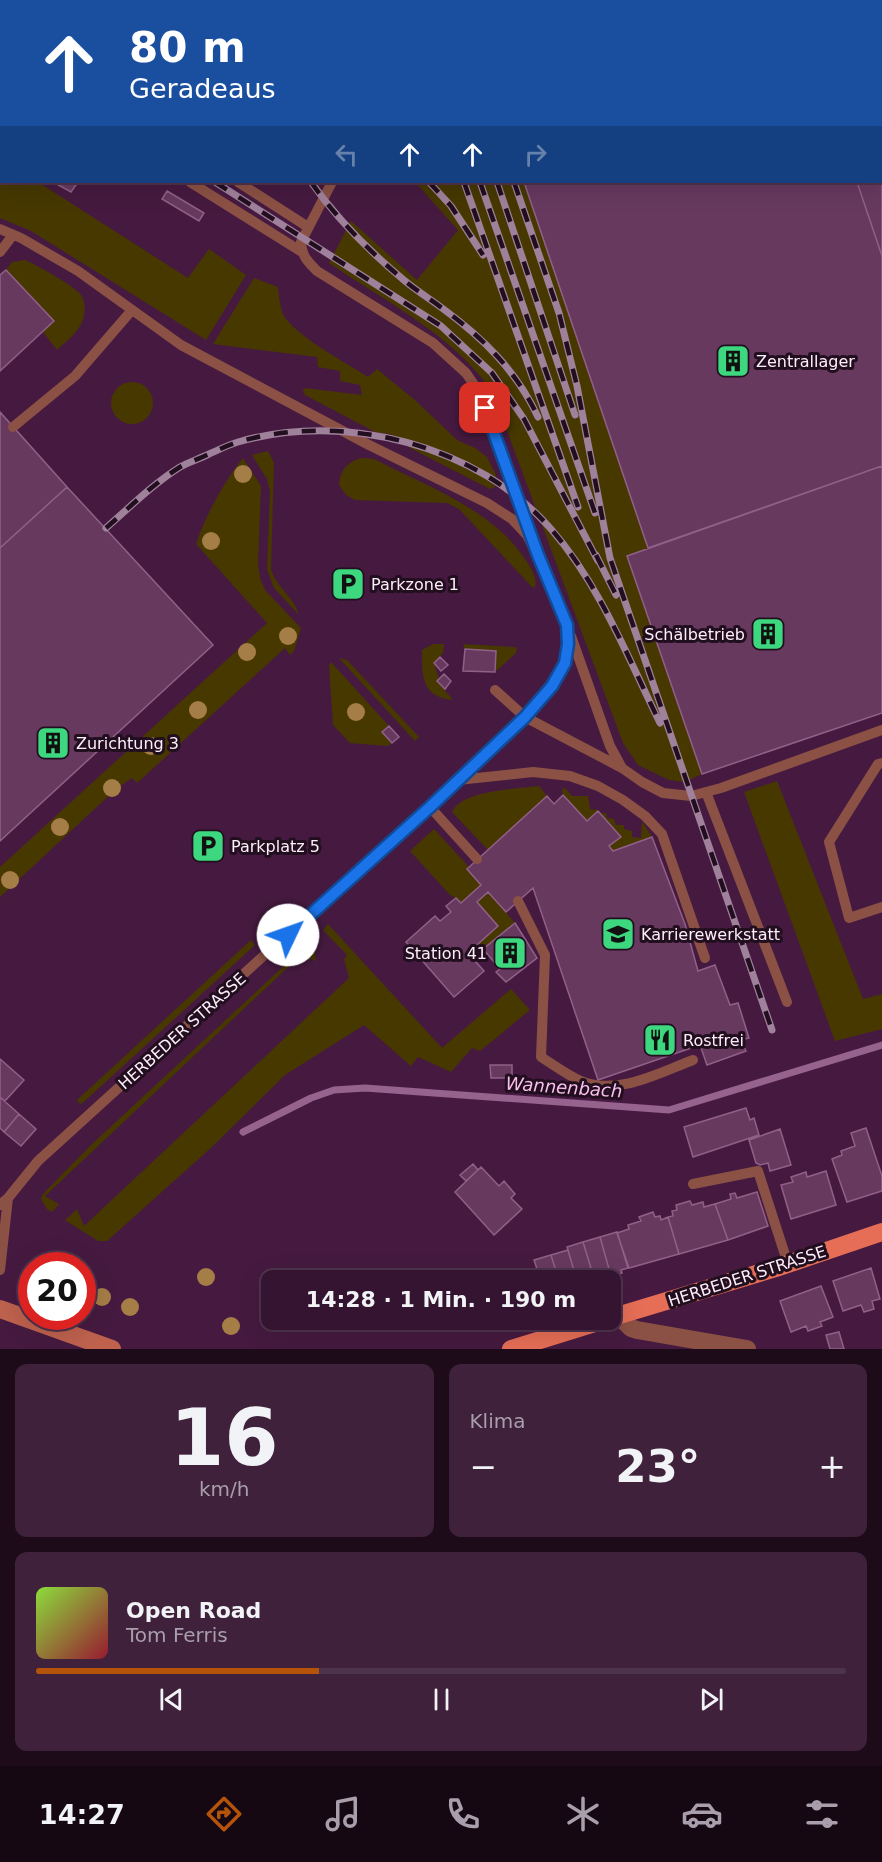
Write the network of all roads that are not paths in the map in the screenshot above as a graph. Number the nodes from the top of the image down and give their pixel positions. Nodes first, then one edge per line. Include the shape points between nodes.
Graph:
1 (192, 183) edge
2 (240, 183) edge
3 (331, 183) edge
4 (308, 227) junction
5 (0, 229) edge
6 (13, 235) junction
7 (0, 252) edge
8 (302, 252) junction
9 (132, 310) junction
10 (13, 426) dead end
11 (538, 555) junction
12 (567, 625) junction
13 (495, 690) dead end
14 (525, 717) junction
15 (882, 730) edge
16 (882, 763) edge
17 (622, 768) junction
18 (458, 780) junction
19 (706, 792) junction
20 (430, 807) junction
21 (477, 859) dead end
22 (518, 901) dead end
23 (882, 907) edge
24 (705, 958) dead end
25 (787, 1002) dead end
26 (693, 1060) dead end
27 (693, 1184) dead end
28 (4, 1201) edge
29 (882, 1232) edge
30 (788, 1264) junction
31 (0, 1270) edge
32 (0, 1309) edge
33 (621, 1315) edge
34 (621, 1323) edge
35 (572, 1330) edge
36 (112, 1349) edge
37 (511, 1349) edge
38 (747, 1349) edge

1 - 8 lane
2 - 4 lane
3 - 4 lane
4 - 8 lane via 301,242
5 - 6 lane
6 - 7 lane
6 - 9 lane via 78,271
8 - 11 lane via 317,271 433,344 466,373 485,408
9 - 10 lane via 75,376
9 - 11 lane via 181,345 487,503 512,519
11 - 12 lane
12 - 14 lane, HERBEDER STRASSE via 565,663 552,686
12 - 17 lane via 610,746
13 - 14 lane
14 - 17 lane
14 - 18 lane, HERBEDER STRASSE
15 - 19 lane
16 - 23 lane via 829,842 849,918
17 - 19 lane via 663,794 691,796
18 - 20 lane, HERBEDER STRASSE
18 - 24 lane via 533,772 570,776 623,800 662,834
19 - 25 lane
20 - 21 lane
20 - 28 lane, HERBEDER STRASSE via 38,1161
22 - 26 lane via 545,955 541,1057 582,1081 607,1087 638,1081
27 - 30 lane via 758,1171
28 - 31 lane, HERBEDER STRASSE
29 - 30 main road, HERBEDER STRASSE
30 - 33 main road, HERBEDER STRASSE
32 - 36 street
34 - 38 street via 637,1330
35 - 37 main road, HERBEDER STRASSE

